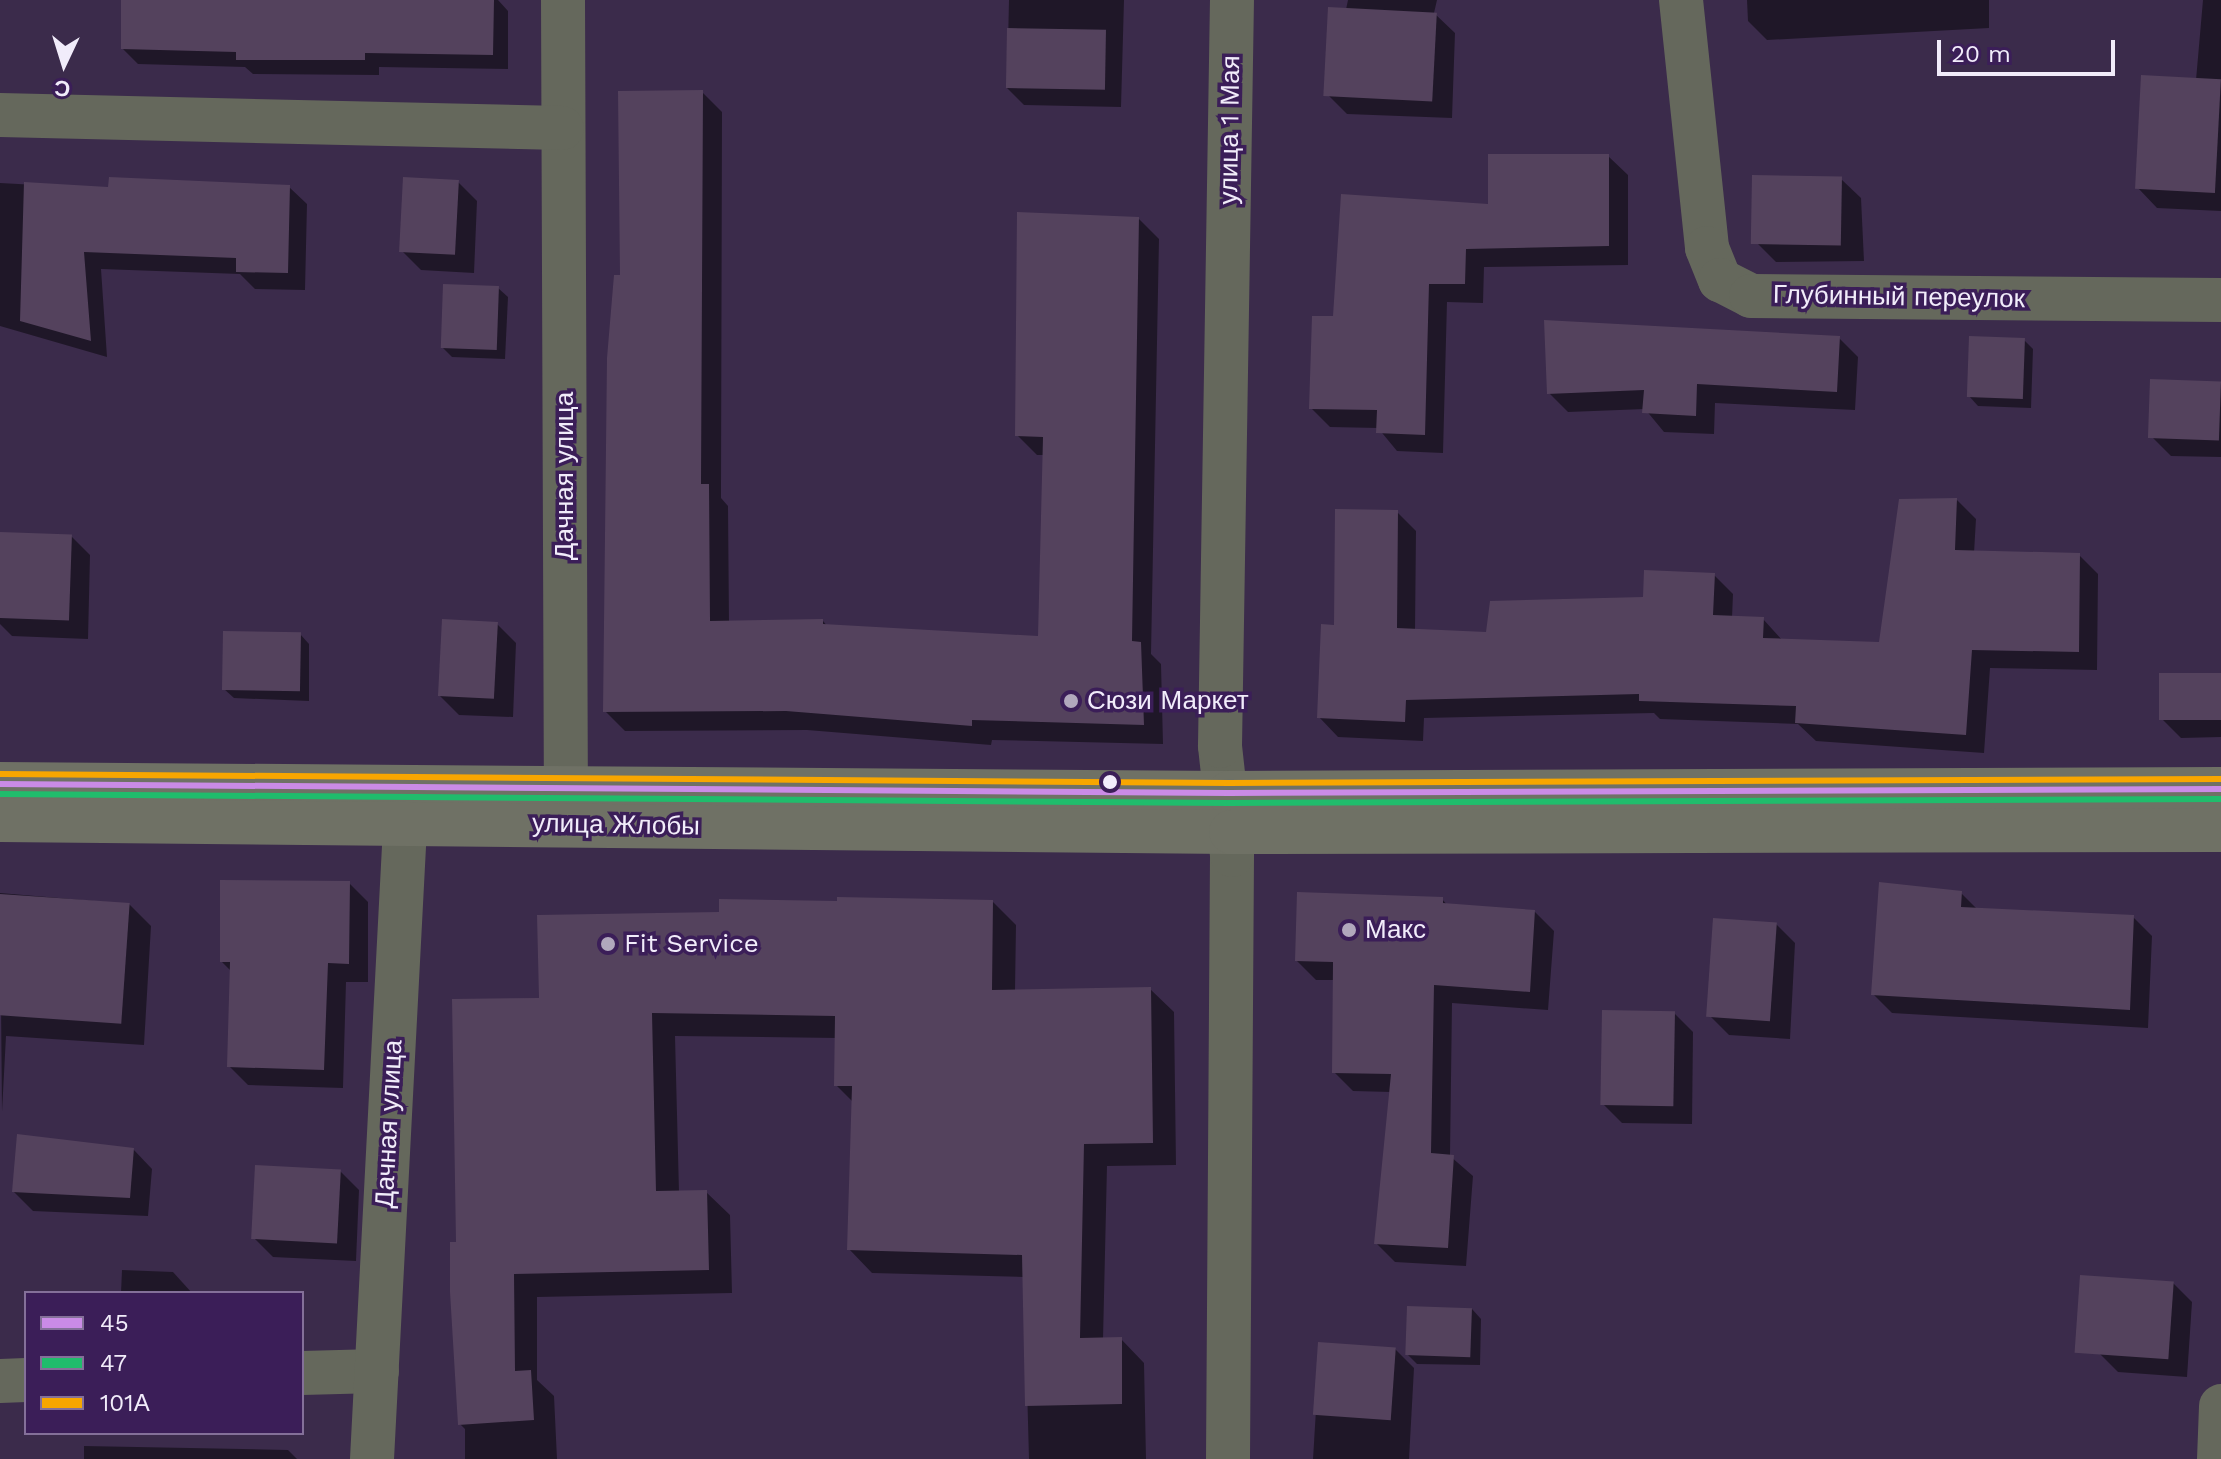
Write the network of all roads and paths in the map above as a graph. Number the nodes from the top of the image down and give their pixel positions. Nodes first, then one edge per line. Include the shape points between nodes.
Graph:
1 (563, 0) edge
2 (1232, 0) edge
3 (1681, 0) edge
4 (0, 115) edge
5 (562, 128) junction
6 (2221, 300) edge
7 (0, 784) edge
8 (2221, 789) edge
9 (567, 805) junction
10 (406, 807) junction
11 (1230, 813) junction
12 (0, 820) edge
13 (2221, 830) edge
14 (377, 1371) junction
15 (304, 1373) edge
16 (24, 1380) edge
17 (0, 1381) edge
18 (2221, 1406) edge
19 (372, 1459) edge
20 (1228, 1459) edge
21 (2219, 1459) edge

1 - 5 street, Дачная улица
2 - 11 street, улица 1 Мая via 1220,746
3 - 6 street, Глубинный переулок via 1707,248 1720,280 1751,296
4 - 5 street
5 - 9 street, Дачная улица
7 - 10 main road, улица Жлобы
8 - 11 main road, улица Жлобы
9 - 10 main road, улица Жлобы
9 - 11 main road, улица Жлобы
10 - 12 main road, улица Жлобы
10 - 14 street, Дачная улица
11 - 13 main road
11 - 20 street, улица 1 Мая
14 - 15 street
14 - 19 street, Дачная улица
16 - 17 street
18 - 21 street

